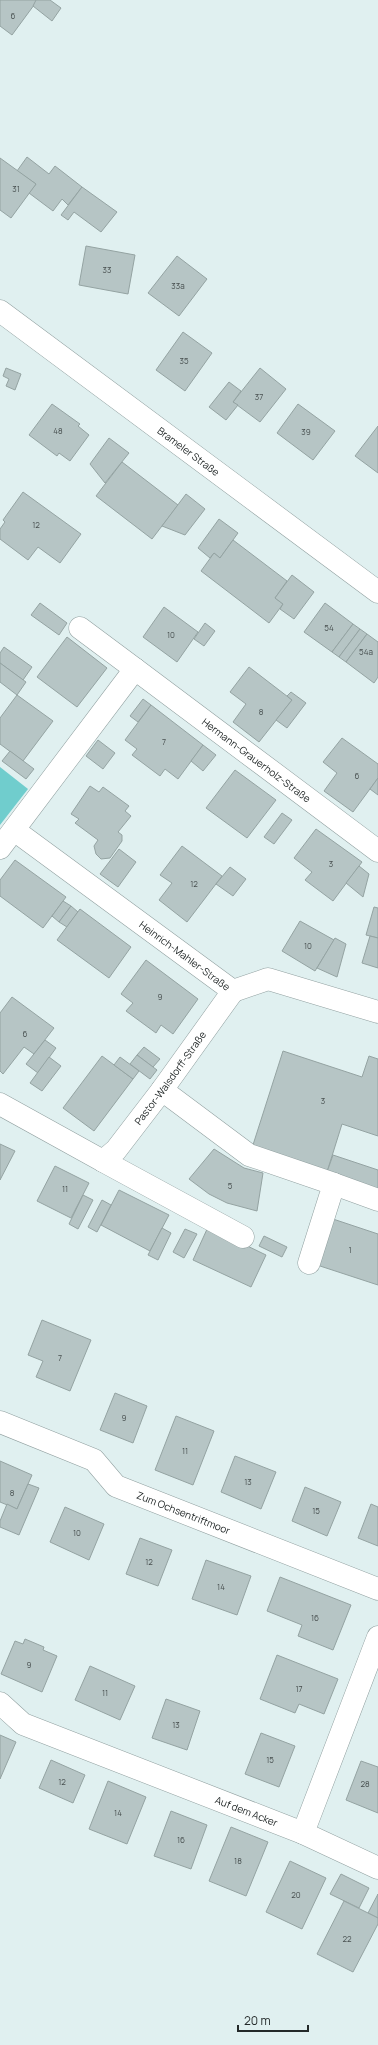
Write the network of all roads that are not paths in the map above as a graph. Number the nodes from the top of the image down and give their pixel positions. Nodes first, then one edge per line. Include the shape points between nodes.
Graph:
1 (0, 311) edge
2 (378, 592) edge
3 (80, 628) dead end
4 (135, 669) junction
5 (14, 830) junction
6 (0, 848) edge
7 (378, 851) edge
8 (233, 991) junction
9 (378, 1012) edge
10 (162, 1090) junction
11 (0, 1104) edge
12 (103, 1161) junction
13 (334, 1184) junction
14 (378, 1200) edge
15 (243, 1237) dead end
16 (309, 1263) dead end
17 (0, 1422) edge
18 (378, 1589) edge
19 (378, 1637) edge
20 (0, 1703) edge
21 (303, 1833) junction
22 (378, 1868) edge

1 - 2 street, Brameler Straße
3 - 4 street, Hermann-Grauerholz-Straße
4 - 5 street
4 - 7 street, Hermann-Grauerholz-Straße
5 - 6 street
5 - 8 street, Heinrich-Mahler-Straße
8 - 9 street, Heinrich-Mahler-Straße via 268,979
8 - 10 street, Pastor-Walsdorff-Straße
10 - 12 street, Pastor-Walsdorff-Straße via 116,1150
10 - 13 street via 249,1155
11 - 12 street
12 - 15 street
13 - 14 street
13 - 16 street
17 - 18 street, Zum Ochsentriftmoor via 94,1460 116,1486
19 - 21 street
20 - 21 street, Auf dem Acker via 23,1724
21 - 22 street, Auf dem Acker

